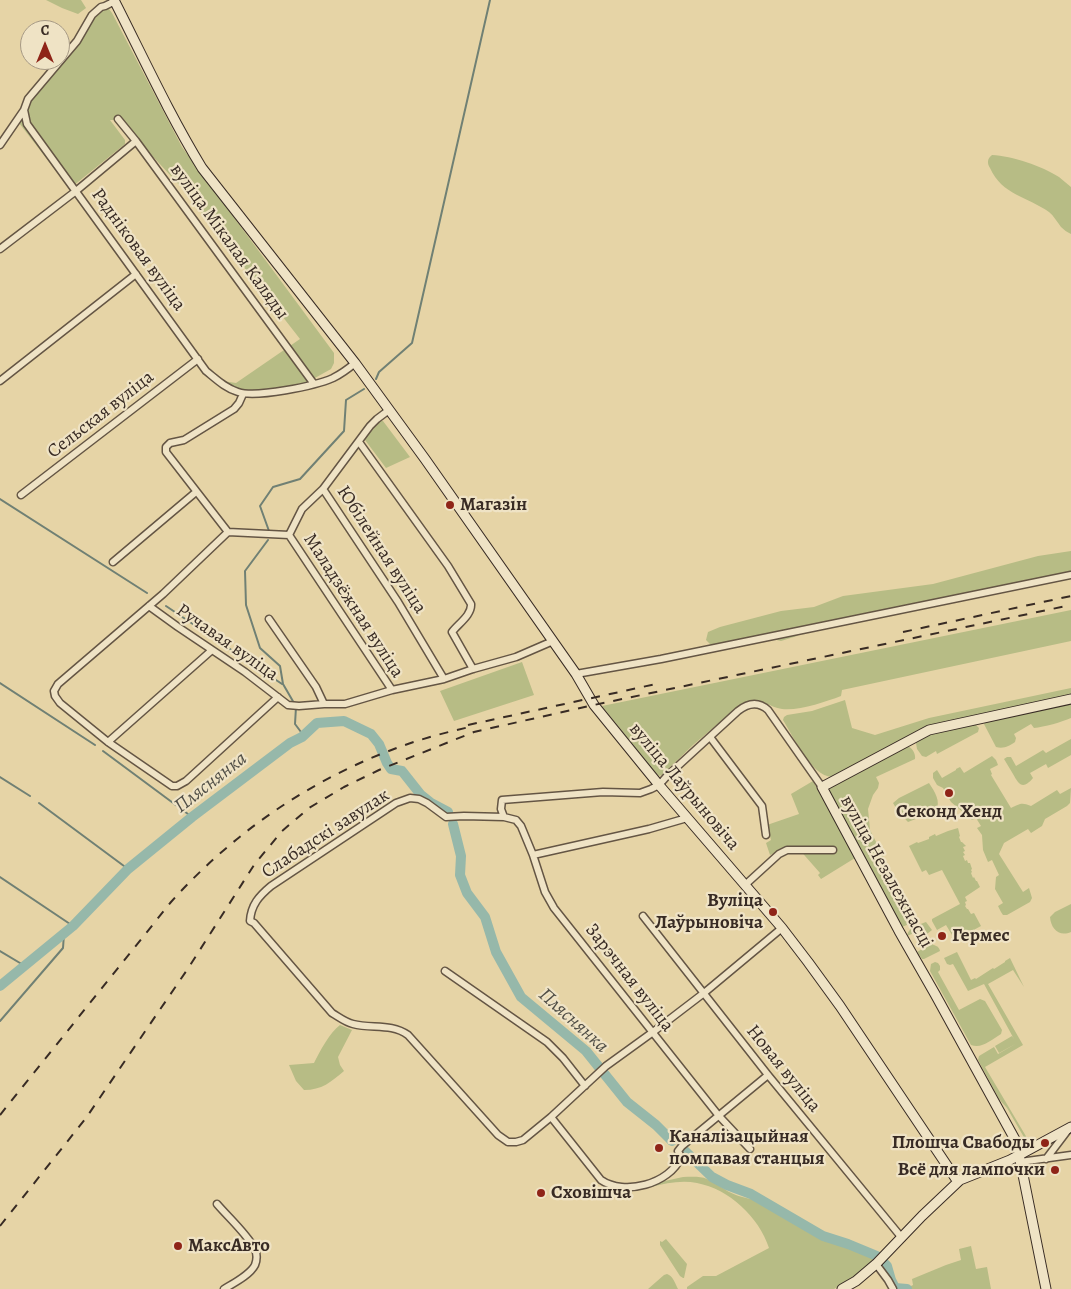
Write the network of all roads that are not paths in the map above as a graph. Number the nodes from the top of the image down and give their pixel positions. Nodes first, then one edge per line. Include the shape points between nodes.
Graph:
1 (115, 1) edge
2 (24, 110) junction
3 (118, 120) dead end
4 (136, 141) junction
5 (0, 145) edge
6 (76, 191) junction
7 (0, 250) edge
8 (136, 274) junction
9 (198, 359) junction
10 (355, 363) junction
11 (0, 381) edge
12 (314, 384) junction
13 (243, 394) junction
14 (389, 410) junction
15 (359, 442) junction
16 (323, 489) junction
17 (196, 492) junction
18 (21, 495) dead end
19 (228, 532) junction
20 (289, 535) junction
21 (113, 562) dead end
22 (1071, 575) edge
23 (149, 606) junction
24 (269, 619) dead end
25 (553, 641) junction
26 (212, 650) junction
27 (473, 669) junction
28 (576, 674) junction
29 (444, 679) junction
30 (392, 690) junction
31 (278, 697) junction
32 (1071, 699) edge
33 (324, 704) junction
34 (288, 705) joint
35 (710, 737) junction
36 (108, 742) junction
37 (659, 784) junction
38 (822, 787) junction
39 (504, 818) junction
40 (687, 818) junction
41 (766, 835) dead end
42 (833, 850) dead end
43 (533, 855) junction
44 (745, 885) junction
45 (643, 916) dead end
46 (782, 928) junction
47 (445, 971) dead end
48 (704, 993) junction
49 (653, 1032) junction
50 (768, 1075) junction
51 (585, 1086) junction
52 (719, 1116) junction
53 (551, 1117) junction
54 (1070, 1127) edge
55 (750, 1149) dead end
56 (1071, 1155) edge
57 (1020, 1159) junction
58 (1046, 1159) junction
59 (958, 1182) junction
60 (217, 1204) dead end
61 (902, 1238) junction
62 (877, 1263) junction
63 (224, 1289) edge
64 (842, 1289) edge
65 (893, 1289) edge
66 (1046, 1289) edge

1 - 2 street via 92,15 77,41 28,99
1 - 10 main road, вуліца Лаўрыновіча via 172,116 202,168
2 - 5 street
2 - 6 street, Радніковая вуліца via 27,124
3 - 4 street, вуліца Мікалая Каляды
4 - 6 street
4 - 12 street, вуліца Мікалая Каляды
6 - 7 street
6 - 8 street, Радніковая вуліца
8 - 9 street, Радніковая вуліца
8 - 11 street
9 - 13 street, Радніковая вуліца via 220,383
9 - 18 street, Сельская вуліца
10 - 12 street via 333,378
10 - 14 main road, вуліца Лаўрыновіча
12 - 13 street
13 - 17 street via 234,409 184,440 170,442 166,447 167,455
14 - 15 street, Юбілейная вуліца via 374,422
14 - 25 main road, вуліца Лаўрыновіча
15 - 16 street, Юбілейная вуліца
15 - 27 street via 448,566 471,604 471,611 452,632
16 - 20 street via 302,509
16 - 29 street, Юбілейная вуліца via 398,602
17 - 19 street
17 - 21 street
19 - 20 street
19 - 23 street
20 - 30 street, Маладзёжная вуліца
22 - 28 street via 660,660
23 - 26 street, Ручавая вуліца
23 - 36 street via 58,684 54,691 60,703
24 - 33 street
25 - 27 street via 516,657
25 - 28 main road, вуліца Лаўрыновіча
26 - 31 street, Ручавая вуліца
26 - 36 street
27 - 29 street
28 - 37 main road, вуліца Лаўрыновіча via 594,705
29 - 30 street
30 - 33 street, Маладзёжная вуліца via 345,704
31 - 34 street, Ручавая вуліца
31 - 36 street via 177,786 172,786
32 - 38 main road, вуліца Незалежнасці via 929,730
33 - 34 street, Маладзёжная вуліца
35 - 37 street
35 - 38 street via 743,707 762,705
35 - 41 street via 762,806
37 - 39 street via 640,793 603,792 502,800
37 - 40 main road, вуліца Лаўрыновіча
38 - 57 main road, вуліца Незалежнасці via 1018,1145
39 - 43 street, Зарэчная вуліца via 516,820 521,826
39 - 53 street, Слабадскі завулак via 446,817 419,798 410,798 391,806 271,886 257,900 250,921 332,1013 354,1025 387,1027 406,1034 505,1140 511,1143 523,1140
40 - 43 street
40 - 44 main road, вуліца Лаўрыновіча
42 - 44 street via 787,850
43 - 49 street, Зарэчная вуліца via 549,901
44 - 46 main road, вуліца Лаўрыновіча
45 - 48 street, Новая вуліца
46 - 48 street
46 - 59 main road, вуліца Лаўрыновіча via 840,1006
47 - 51 street via 547,1042
48 - 49 street
48 - 50 street, Новая вуліца
49 - 51 street via 598,1072
49 - 52 street, Зарэчная вуліца
50 - 52 street
50 - 61 street, Новая вуліца
51 - 53 street
52 - 53 street via 682,1146 678,1151 679,1162 663,1178 640,1186 605,1183
52 - 55 street, Зарэчная вуліца
54 - 57 main road
54 - 58 street
56 - 58 street
57 - 58 street
57 - 59 main road
57 - 66 main road, вуліца Незалежнасці
59 - 61 main road
60 - 63 street via 251,1244 257,1258 251,1270
61 - 62 main road
62 - 64 main road
62 - 65 street

